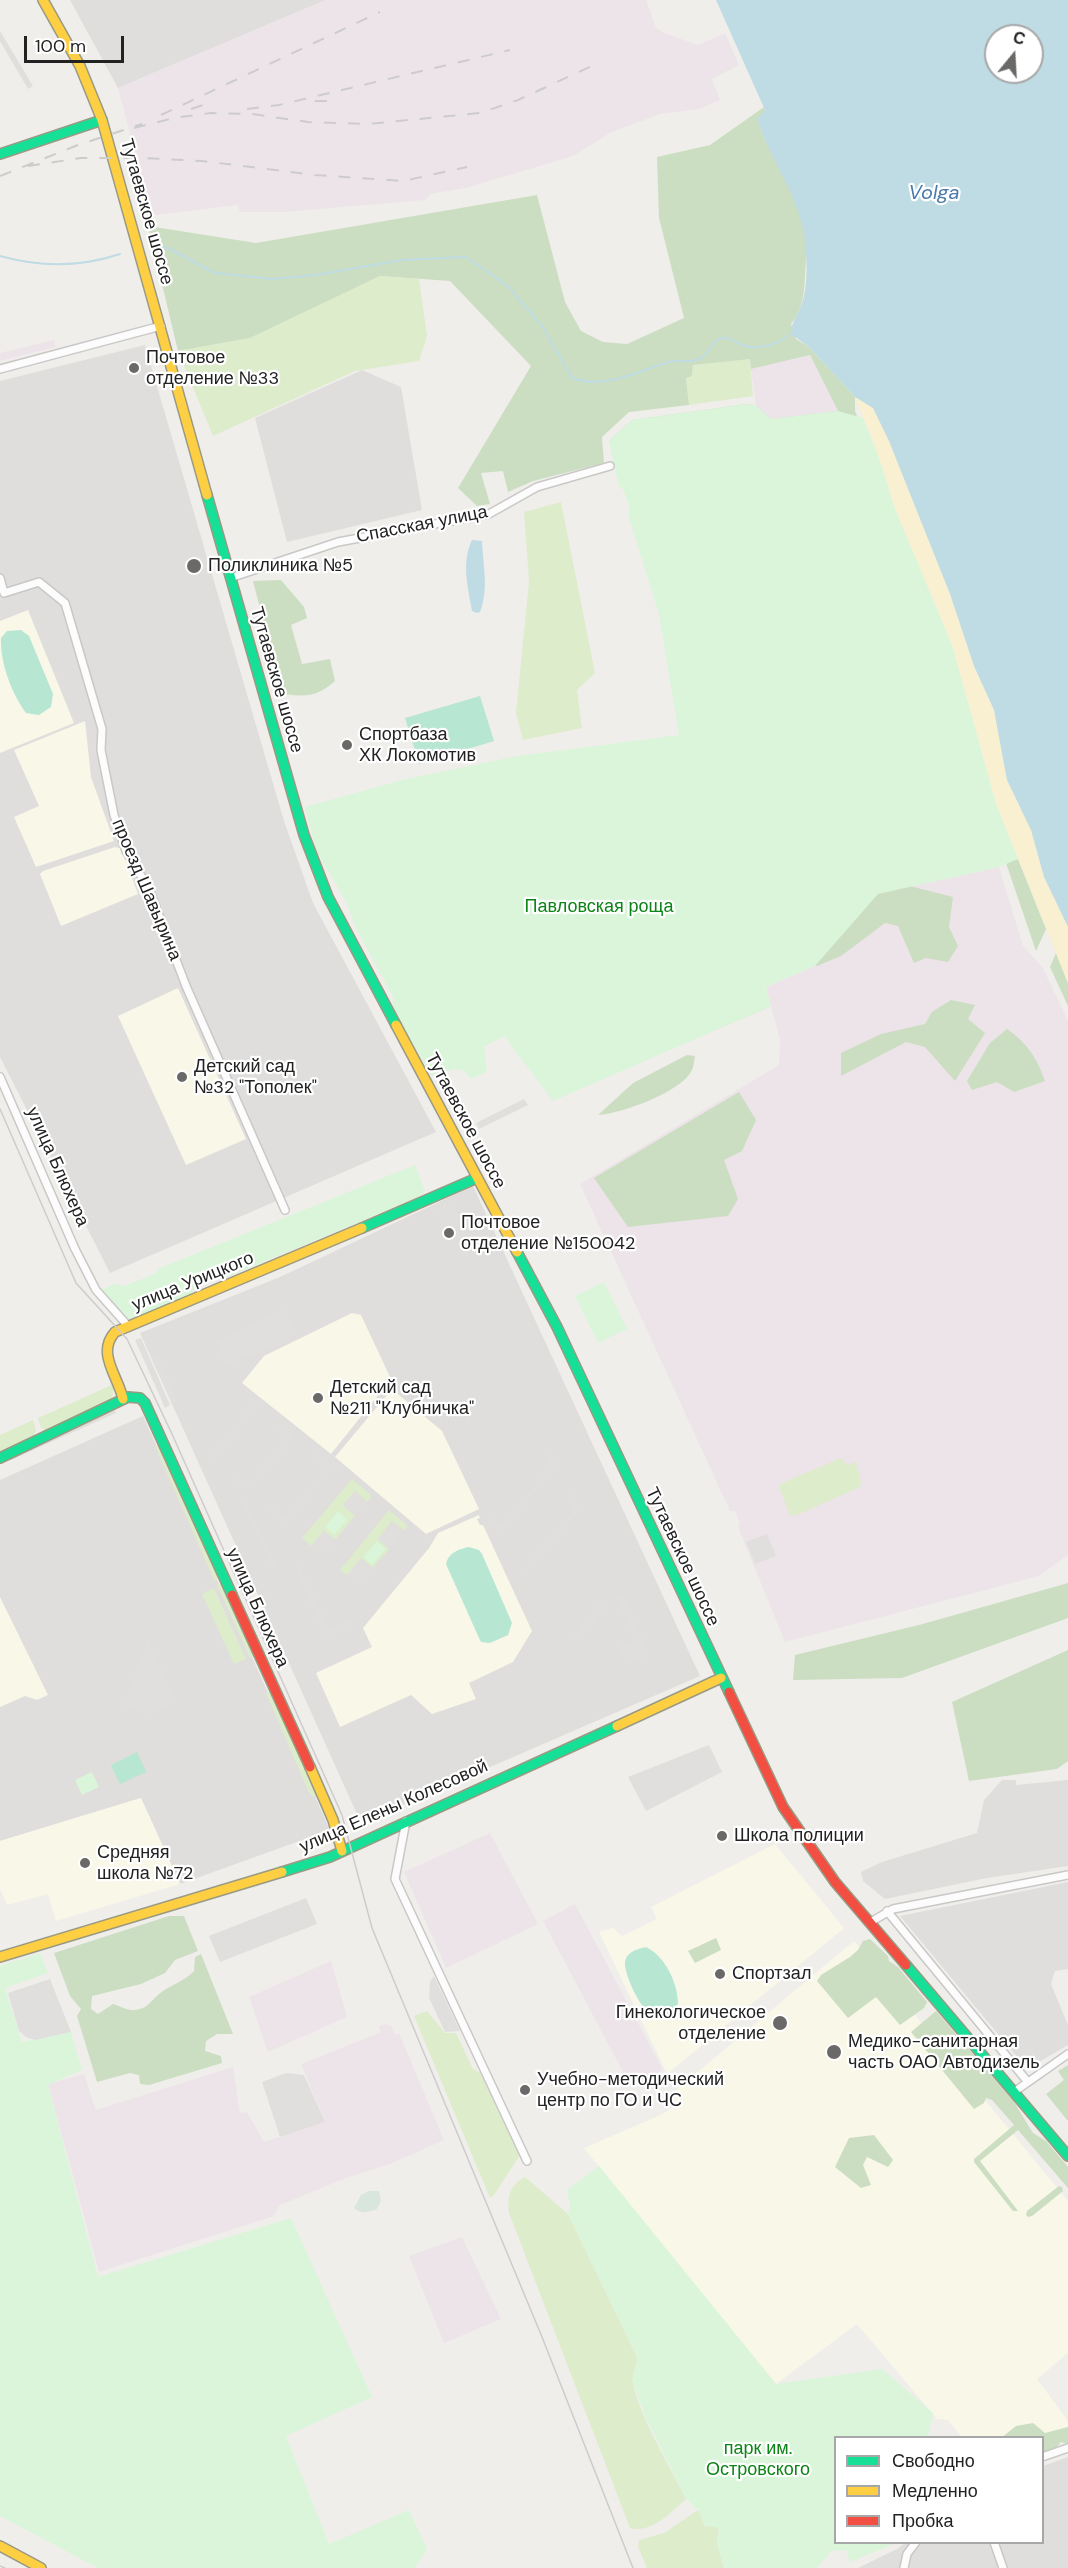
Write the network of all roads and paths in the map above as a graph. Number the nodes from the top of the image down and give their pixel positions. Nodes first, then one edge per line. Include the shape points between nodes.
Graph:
1 (43, 0) edge
2 (102, 120) junction
3 (0, 154) edge
4 (161, 326) junction
5 (0, 369) edge
6 (610, 466) dead end
7 (0, 578) edge
8 (230, 578) junction
9 (0, 1077) edge
10 (477, 1178) junction
11 (285, 1210) dead end
12 (128, 1326) junction
13 (123, 1399) junction
14 (0, 1458) edge
15 (721, 1678) junction
16 (406, 1821) junction
17 (342, 1851) junction
18 (1068, 1875) edge
19 (887, 1911) junction
20 (869, 1923) junction
21 (0, 1957) edge
22 (1068, 2054) edge
23 (1027, 2081) junction
24 (1014, 2092) junction
25 (1068, 2156) edge
26 (527, 2161) dead end
27 (1068, 2449) edge
28 (1044, 2456) edge
29 (914, 2544) edge
30 (995, 2544) edge
31 (0, 2546) edge
32 (41, 2568) edge
33 (904, 2568) edge
34 (1003, 2568) edge

1 - 2 main road, Тутаевское шоссе via 80,66
2 - 3 main road
2 - 4 main road, Тутаевское шоссе
4 - 5 street
4 - 8 main road, Тутаевское шоссе
6 - 8 street, Спасская улица via 537,487 489,514 338,542
7 - 11 street, проезд Шавырина via 4,593 39,582 65,603 102,729 101,750 114,816 126,851 161,916 186,986
8 - 10 main road, Тутаевское шоссе via 304,834 328,897
9 - 12 street, улица Блюхера via 96,1290
10 - 12 main road, улица Урицкого
10 - 15 main road, Тутаевское шоссе via 557,1327
12 - 13 main road, улица Урицкого via 111,1335 105,1349
13 - 14 main road
13 - 17 main road, улица Блюхера via 140,1398 152,1415 333,1820
15 - 16 main road, улица Елены Колесовой
15 - 20 main road, Тутаевское шоссе via 793,1823
16 - 17 main road, улица Елены Колесовой
16 - 26 street via 395,1879
17 - 21 main road, улица Елены Колесовой
18 - 19 street
19 - 20 street
19 - 23 street
20 - 24 main road, Тутаевское шоссе
22 - 23 street
23 - 24 street
24 - 25 main road, Тутаевское шоссе
27 - 28 street
29 - 33 street
30 - 34 street
31 - 32 main road

